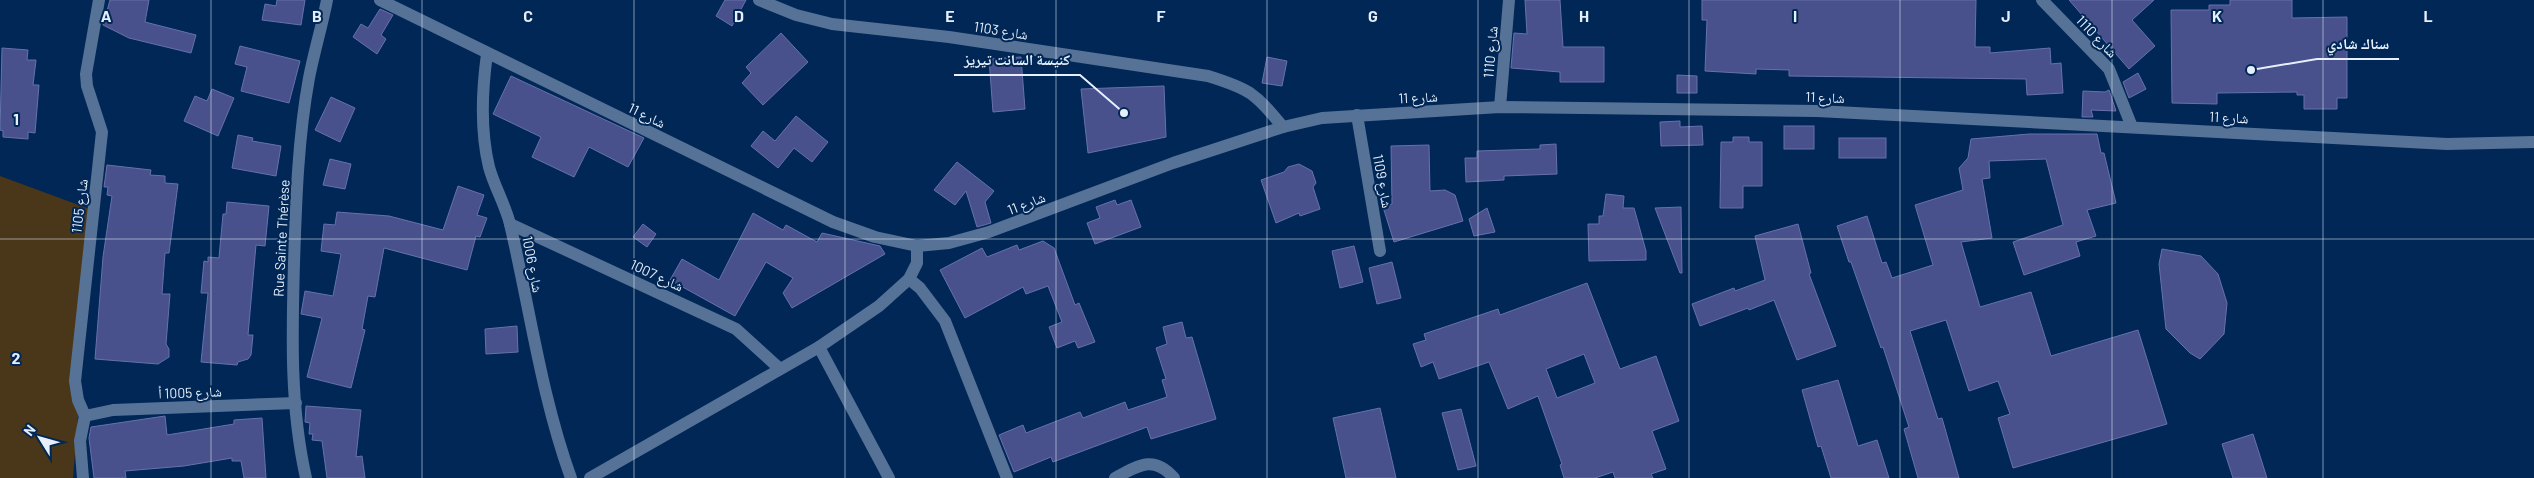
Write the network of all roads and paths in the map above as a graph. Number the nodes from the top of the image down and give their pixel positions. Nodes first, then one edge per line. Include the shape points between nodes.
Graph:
1 (99, 0) edge
2 (327, 0) edge
3 (380, 0) edge
4 (759, 0) edge
5 (1509, 0) edge
6 (2042, 0) edge
7 (487, 54) junction
8 (1500, 107) junction
9 (1357, 115) junction
10 (1283, 127) junction
11 (2132, 127) junction
12 (2534, 142) edge
13 (510, 224) junction
14 (918, 246) junction
15 (1380, 251) dead end
16 (909, 279) junction
17 (819, 347) junction
18 (780, 368) junction
19 (296, 403) junction
20 (85, 416) junction
21 (83, 478) edge
22 (306, 478) edge
23 (571, 478) edge
24 (590, 478) edge
25 (889, 478) edge
26 (1007, 478) edge
27 (1115, 478) edge
28 (1174, 478) edge

1 - 20 street, شارع 1105 via 86,74 102,132 75,381
2 - 19 street, Rue Sainte Thérèse via 309,77 301,136 291,350
3 - 7 street, شارع 11
4 - 10 street, شارع 1103 via 796,15 832,24 949,37 1208,76 1236,84 1252,93
5 - 8 street, شارع 1110
6 - 11 street, شارع 1110 via 2109,68
7 - 13 street, شارع 1006 via 484,142 489,168
7 - 14 street, شارع 11 via 833,222 875,237
8 - 9 street, شارع 11
8 - 11 street, شارع 11 via 1817,111
9 - 10 street, شارع 11 via 1322,118
9 - 15 street, شارع 1109
10 - 14 street, شارع 11 via 1172,163 989,232 949,243
11 - 12 street, شارع 11 via 2447,144
13 - 18 street, شارع 1007 via 736,328
13 - 23 street, شارع 1006 via 540,373
14 - 16 street via 917,263
16 - 17 street via 879,306
16 - 26 street via 945,321
17 - 18 street
17 - 25 street
18 - 24 street
19 - 20 street, شارع 1005 أ via 113,410
19 - 22 street, Rue Sainte Thérèse
20 - 21 street via 80,442
27 - 28 street via 1147,464 1165,468

